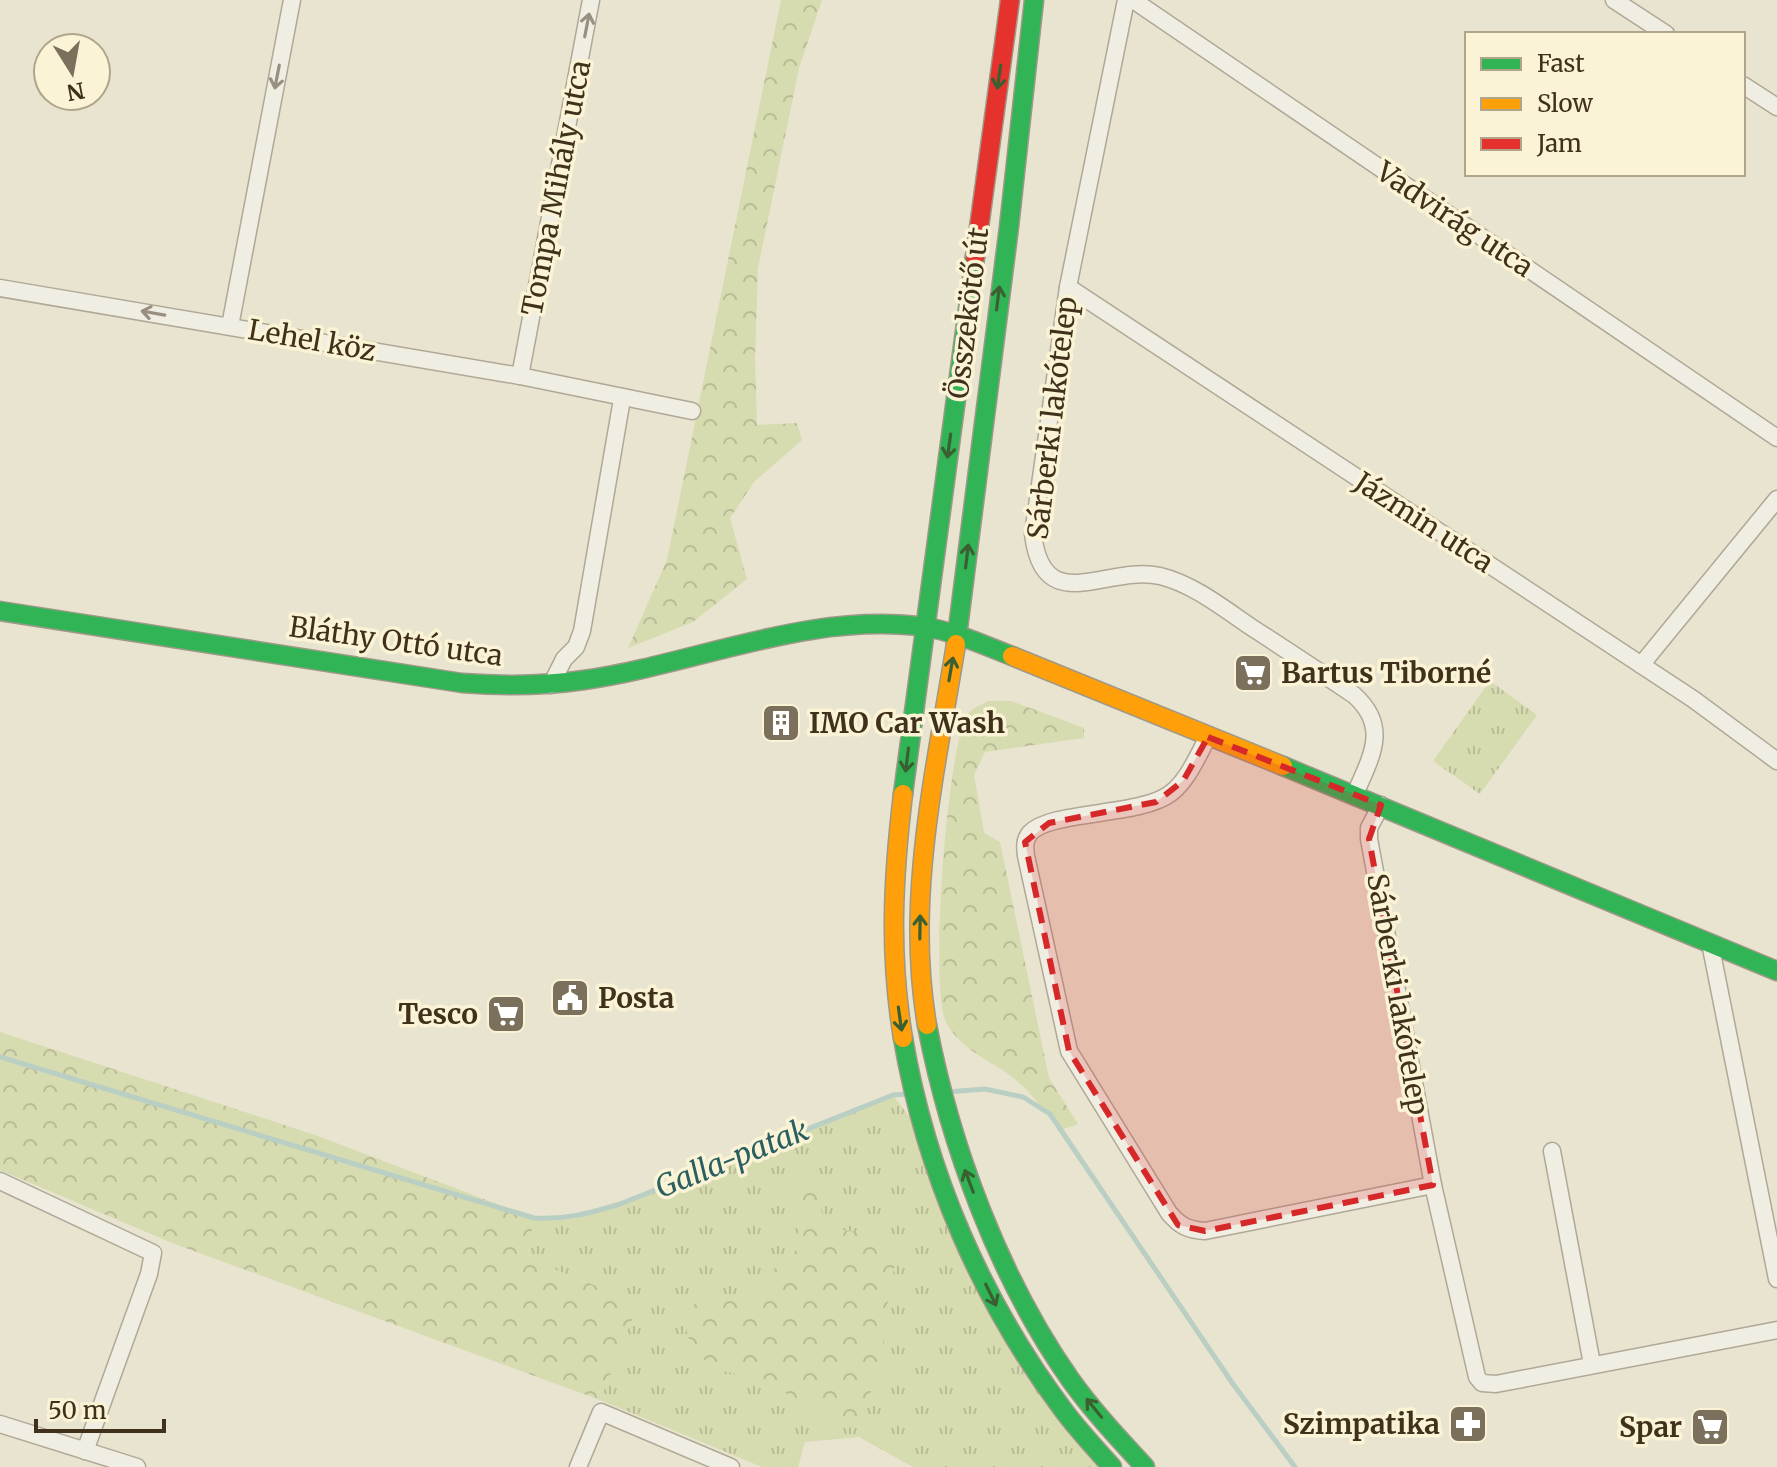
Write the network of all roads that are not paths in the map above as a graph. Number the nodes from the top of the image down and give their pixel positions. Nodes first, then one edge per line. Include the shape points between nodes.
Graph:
1 (292, 0) edge
2 (591, 0) edge
3 (1010, 0) edge
4 (1034, 0) edge
5 (1126, 0) edge
6 (1133, 0) edge
7 (1614, 0) edge
8 (1663, 32) edge
9 (1745, 86) edge
10 (1777, 107) edge
11 (1068, 287) junction
12 (0, 288) edge
13 (230, 326) junction
14 (520, 376) junction
15 (622, 399) junction
16 (692, 411) dead end
17 (1777, 438) edge
18 (1777, 499) edge
19 (0, 611) edge
20 (924, 627) junction
21 (957, 634) junction
22 (1641, 665) junction
23 (551, 685) junction
24 (1208, 737) junction
25 (1777, 761) edge
26 (1355, 794) junction
27 (1381, 805) junction
28 (1710, 943) junction
29 (1777, 971) edge
30 (1552, 1151) dead end
31 (0, 1181) edge
32 (1433, 1185) junction
33 (1777, 1279) edge
34 (1777, 1330) edge
35 (1592, 1364) junction
36 (0, 1424) edge
37 (85, 1451) junction
38 (137, 1467) edge
39 (578, 1467) edge
40 (731, 1467) edge
41 (1112, 1467) edge
42 (1145, 1467) edge

1 -> 13 street
14 -> 2 street, Tompa Mihály utca
3 -> 20 street, Összekötő út
21 -> 4 street, Összekötő út
5 - 11 street, Sárberki lakótelep
6 - 17 street, Vadvirág utca
7 - 8 street
9 - 10 street
11 - 22 street, Jázmin utca
11 - 26 street, Sárberki lakótelep via 1033,534 1040,565 1062,583 1143,572 1170,579 1354,695 1373,719 1375,733 1374,750
13 -> 12 street, Lehel köz
13 - 14 street, Lehel köz
14 - 15 street, Lehel köz
15 - 16 street, Lehel köz
15 - 23 street via 582,631
18 - 22 street
19 - 23 street, Bláthy Ottó utca via 462,683
20 - 21 street, Bláthy Ottó utca
20 - 23 street, Bláthy Ottó utca via 852,625 798,632
20 -> 41 street, Összekötő út via 892,930 897,1000 920,1119 962,1235 997,1307 1063,1412
21 - 24 street, Bláthy Ottó utca
42 -> 21 street, Összekötő út via 1070,1379 1037,1325 970,1184 946,1113 927,1026 919,926 931,796
22 - 25 street, Jázmin utca
24 - 26 street, Bláthy Ottó utca
24 - 32 street via 1172,793 1156,802 1049,823 1031,832 1025,842 1069,1051 1169,1213 1191,1230
26 - 27 street, Bláthy Ottó utca
27 - 28 street, Bláthy Ottó utca
27 - 32 street, Sárberki lakótelep via 1369,839
28 - 29 street, Bláthy Ottó utca
28 - 33 street
30 - 35 street
31 - 37 street via 153,1253
32 - 35 street, Sárberki lakótelep via 1474,1369 1482,1383
34 - 35 street, Sárberki lakótelep
36 - 37 street
37 - 38 street
39 - 40 street via 601,1412

